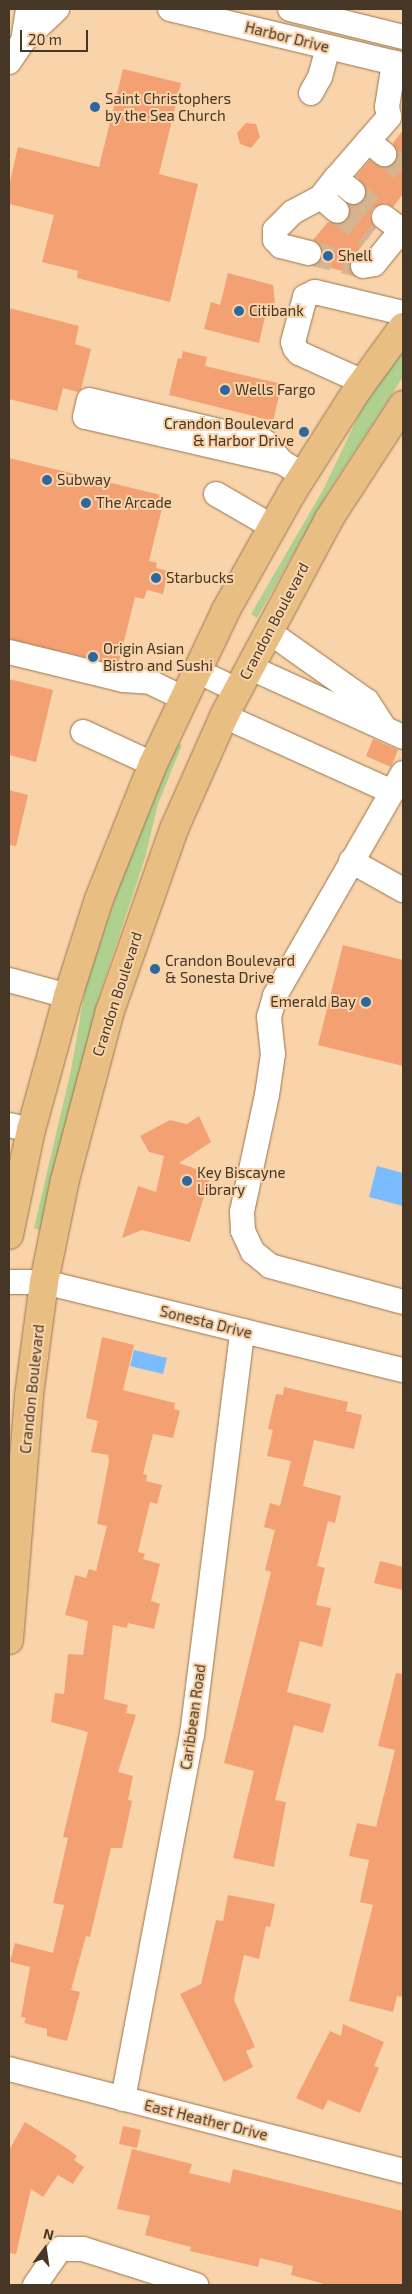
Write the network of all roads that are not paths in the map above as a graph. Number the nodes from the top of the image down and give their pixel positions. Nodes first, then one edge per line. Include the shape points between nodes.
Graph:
1 (28, 9) edge
2 (57, 9) edge
3 (170, 9) edge
4 (240, 9) edge
5 (292, 9) edge
6 (217, 20) junction
7 (403, 37) edge
8 (23, 41) junction
9 (328, 47) junction
10 (9, 62) edge
11 (399, 64) edge
12 (311, 93) dead end
13 (396, 123) edge
14 (391, 235) edge
15 (309, 252) tunnel mouth
16 (363, 266) dead end
17 (403, 313) edge
18 (403, 327) edge
19 (364, 382) junction
20 (403, 405) edge
21 (134, 420) dead end
22 (292, 469) junction
23 (216, 494) dead end
24 (273, 527) junction
25 (268, 631) junction
26 (9, 652) edge
27 (197, 671) junction
28 (243, 679) junction
29 (183, 698) junction
30 (224, 716) junction
31 (83, 732) dead end
32 (394, 733) edge
33 (153, 764) junction
34 (397, 782) edge
35 (351, 861) junction
36 (403, 890) edge
37 (9, 980) edge
38 (68, 996) junction
39 (20, 1128) edge
40 (9, 1235) edge
41 (9, 1282) edge
42 (44, 1282) junction
43 (403, 1302) edge
44 (242, 1331) junction
45 (403, 1370) edge
46 (9, 1640) edge
47 (9, 2068) edge
48 (123, 2099) junction
49 (403, 2171) edge
50 (35, 2285) edge
51 (196, 2285) edge

1 - 8 street
2 - 8 street
3 - 6 street, Harbor Drive
4 - 6 street
5 - 7 street, Harbor Drive
6 - 9 street, Harbor Drive
8 - 10 street
9 - 11 street, Harbor Drive
9 - 12 street via 320,77
11 - 13 street via 387,107
13 - 15 street via 329,204 294,212 275,230 275,240 281,246
14 - 16 street via 374,264
17 - 19 street via 316,292 305,297 293,342 295,348 299,353
18 - 19 main road
19 - 22 main road
20 - 25 main road, Crandon Boulevard via 329,519
21 - 22 street via 265,442
22 - 24 main road
23 - 24 street
24 - 27 main road
25 - 28 main road, Crandon Boulevard
25 - 32 street via 367,701
26 - 29 street via 123,680 150,682
27 - 28 street
27 - 29 main road
28 - 30 main road, Crandon Boulevard
28 - 32 street
29 - 33 main road
30 - 34 street
30 - 42 main road, Crandon Boulevard via 174,829 110,1012 65,1180
31 - 33 street
33 - 38 main road via 99,899
34 - 35 street
35 - 36 street
35 - 43 street via 275,996 269,1017 273,1054 243,1194 244,1231 253,1252 270,1266
37 - 38 street
38 - 39 main road
39 - 40 main road
41 - 42 street, Sonesta Drive
42 - 44 street, Sonesta Drive
42 - 46 main road, Crandon Boulevard via 29,1395
44 - 45 street, Sonesta Drive
44 - 48 street, Caribbean Road via 192,1735
47 - 48 street, East Heather Drive
48 - 49 street, East Heather Drive
50 - 51 street via 60,2249 83,2249

